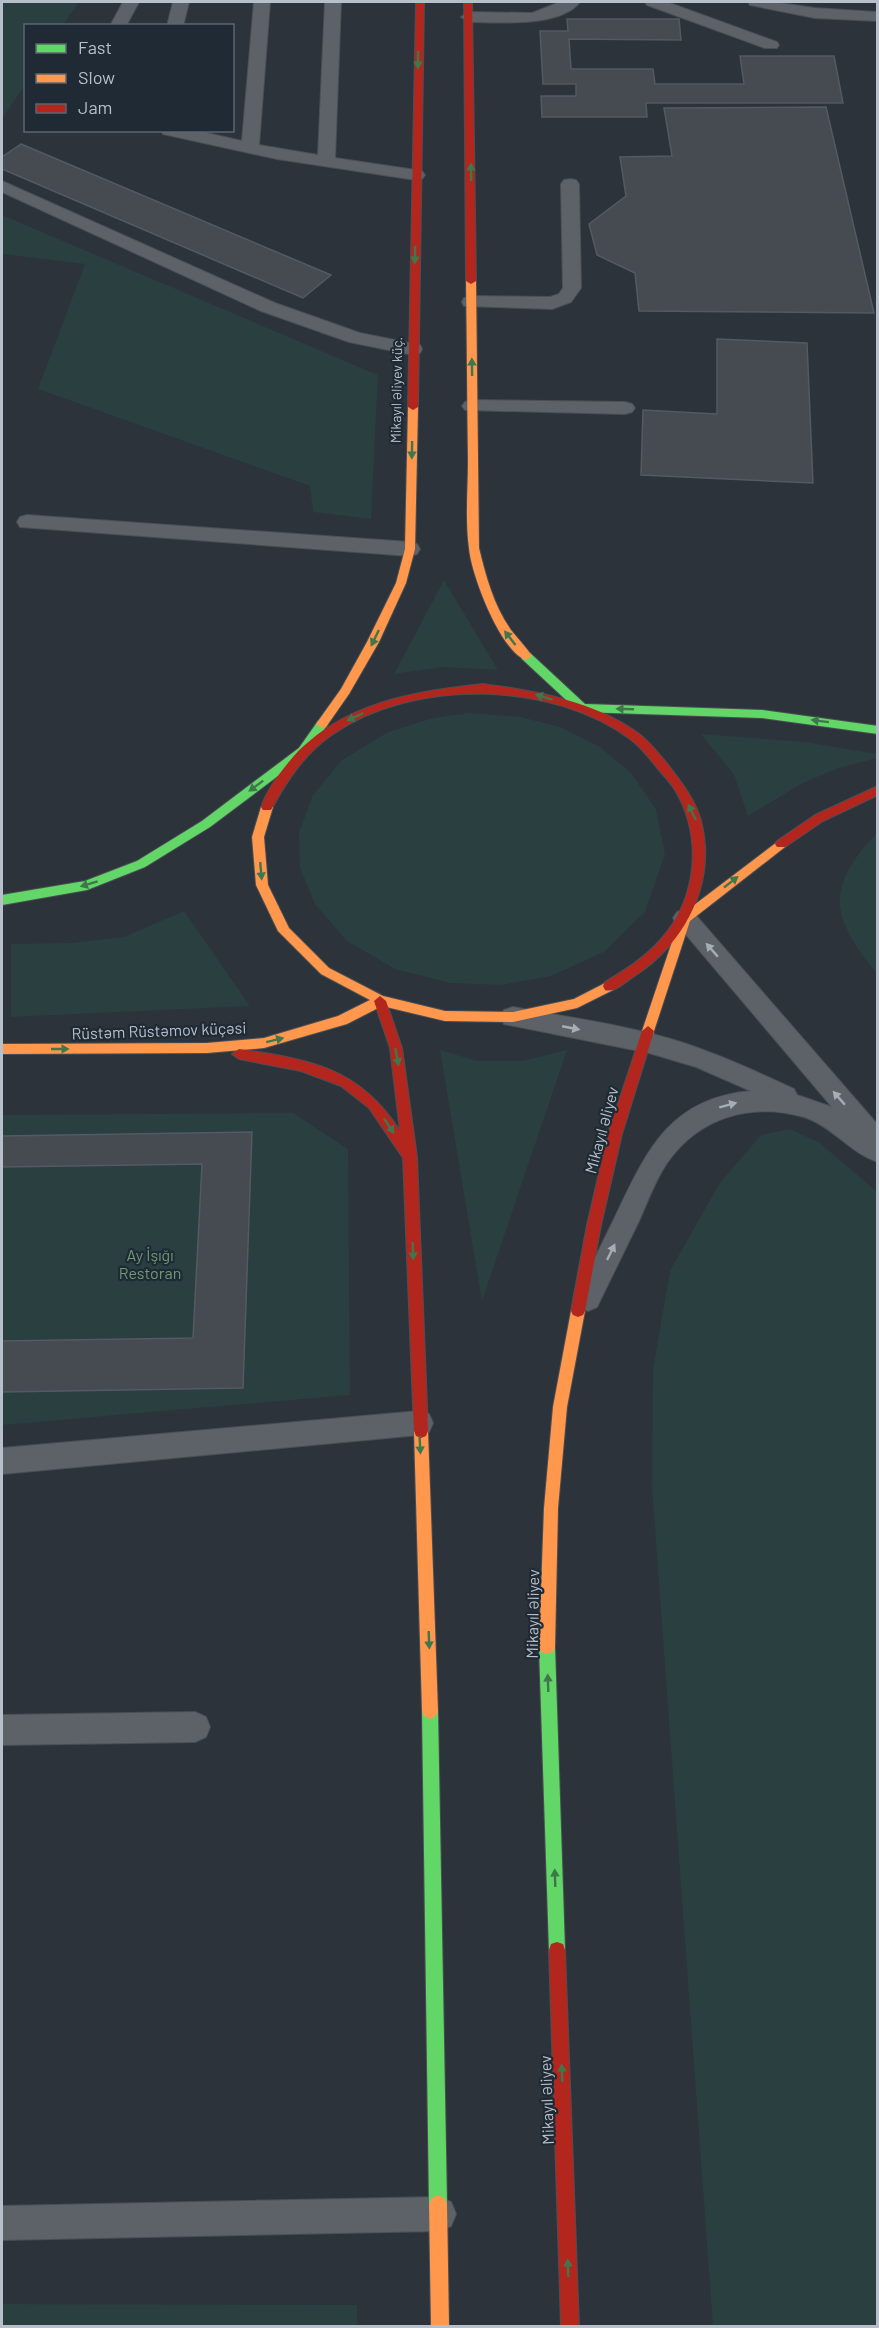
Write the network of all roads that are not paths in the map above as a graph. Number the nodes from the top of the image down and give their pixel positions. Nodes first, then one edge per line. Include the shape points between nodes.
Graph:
1 (130, 2) edge
2 (180, 2) edge
3 (262, 2) edge
4 (333, 2) edge
5 (420, 2) edge
6 (572, 2) edge
7 (653, 2) edge
8 (756, 2) edge
9 (468, 9) edge
10 (876, 17) dead end
11 (119, 24) edge
12 (175, 24) edge
13 (771, 45) dead end
14 (178, 132) edge
15 (250, 148) junction
16 (326, 161) junction
17 (416, 175) junction
18 (570, 184) dead end
19 (2, 186) edge
20 (471, 302) junction
21 (413, 349) junction
22 (472, 406) junction
23 (624, 408) dead end
24 (27, 522) dead end
25 (410, 549) junction
26 (582, 708) junction
27 (878, 730) edge
28 (303, 751) junction
29 (878, 790) edge
30 (2, 900) edge
31 (685, 918) junction
32 (380, 1000) junction
33 (513, 1017) junction
34 (643, 1042) junction
35 (207, 1048) junction
36 (2, 1049) edge
37 (809, 1108) junction
38 (878, 1142) edge
39 (878, 1152) edge
40 (410, 1158) junction
41 (576, 1324) junction
42 (419, 1423) junction
43 (2, 1461) edge
44 (195, 1726) dead end
45 (2, 1730) edge
46 (439, 2214) junction
47 (2, 2223) edge
48 (440, 2326) edge
49 (570, 2326) edge

1 - 11 lane
2 - 12 lane
3 - 15 lane
4 - 16 lane
5 -> 17 main road, Mikayıl Əliyev küç.
6 - 9 lane via 532,18
7 - 13 lane
8 - 10 lane via 828,16
20 -> 9 main road
14 - 15 lane
15 - 16 lane
16 - 17 lane
17 -> 21 main road, Mikayıl Əliyev küç.
18 - 20 lane via 572,288 564,298 552,303
19 - 21 lane via 268,307 357,338
22 -> 20 main road
21 -> 25 main road, Mikayıl Əliyev küç.
22 - 23 lane
26 -> 22 main road via 510,639 492,610 480,579 474,548
24 - 25 lane
25 -> 28 main road, Mikayıl Əliyev küç. via 401,583 373,642
27 -> 26 main road via 762,714
26 -> 28 main road via 534,694 483,688 432,692 372,709 339,724
31 -> 26 main road, Mikayıl Əliyev via 701,869 696,820 673,775 634,736
28 -> 30 main road via 206,824 141,864 87,885
28 -> 32 main road via 272,792 258,837 262,885 284,932 325,971
31 -> 29 main road via 819,818
31 - 33 main road via 663,948 632,975 577,1003
31 - 34 main road, Mikayıl Əliyev
38 -> 31 lane
32 - 33 main road via 445,1016
35 -> 32 main road, Rüstəm Rüstəmov küçəsi via 264,1043 305,1032 342,1020
32 -> 40 main road via 396,1048
33 -> 34 lane
34 - 37 lane via 738,1073
34 - 41 main road, Mikayıl Əliyev via 615,1134
36 -> 35 main road, Rüstəm Rüstəmov küçəsi
35 -> 40 main road via 317,1071 358,1091 384,1118
37 - 39 lane
41 -> 37 lane via 646,1179 664,1148 689,1124 723,1104 758,1099
40 -> 42 main road
49 -> 41 main road, Mikayıl Əliyev via 547,1648 551,1508 559,1418
42 - 43 lane
42 -> 46 main road via 429,1646
44 - 45 lane
46 - 47 lane
46 - 48 main road

